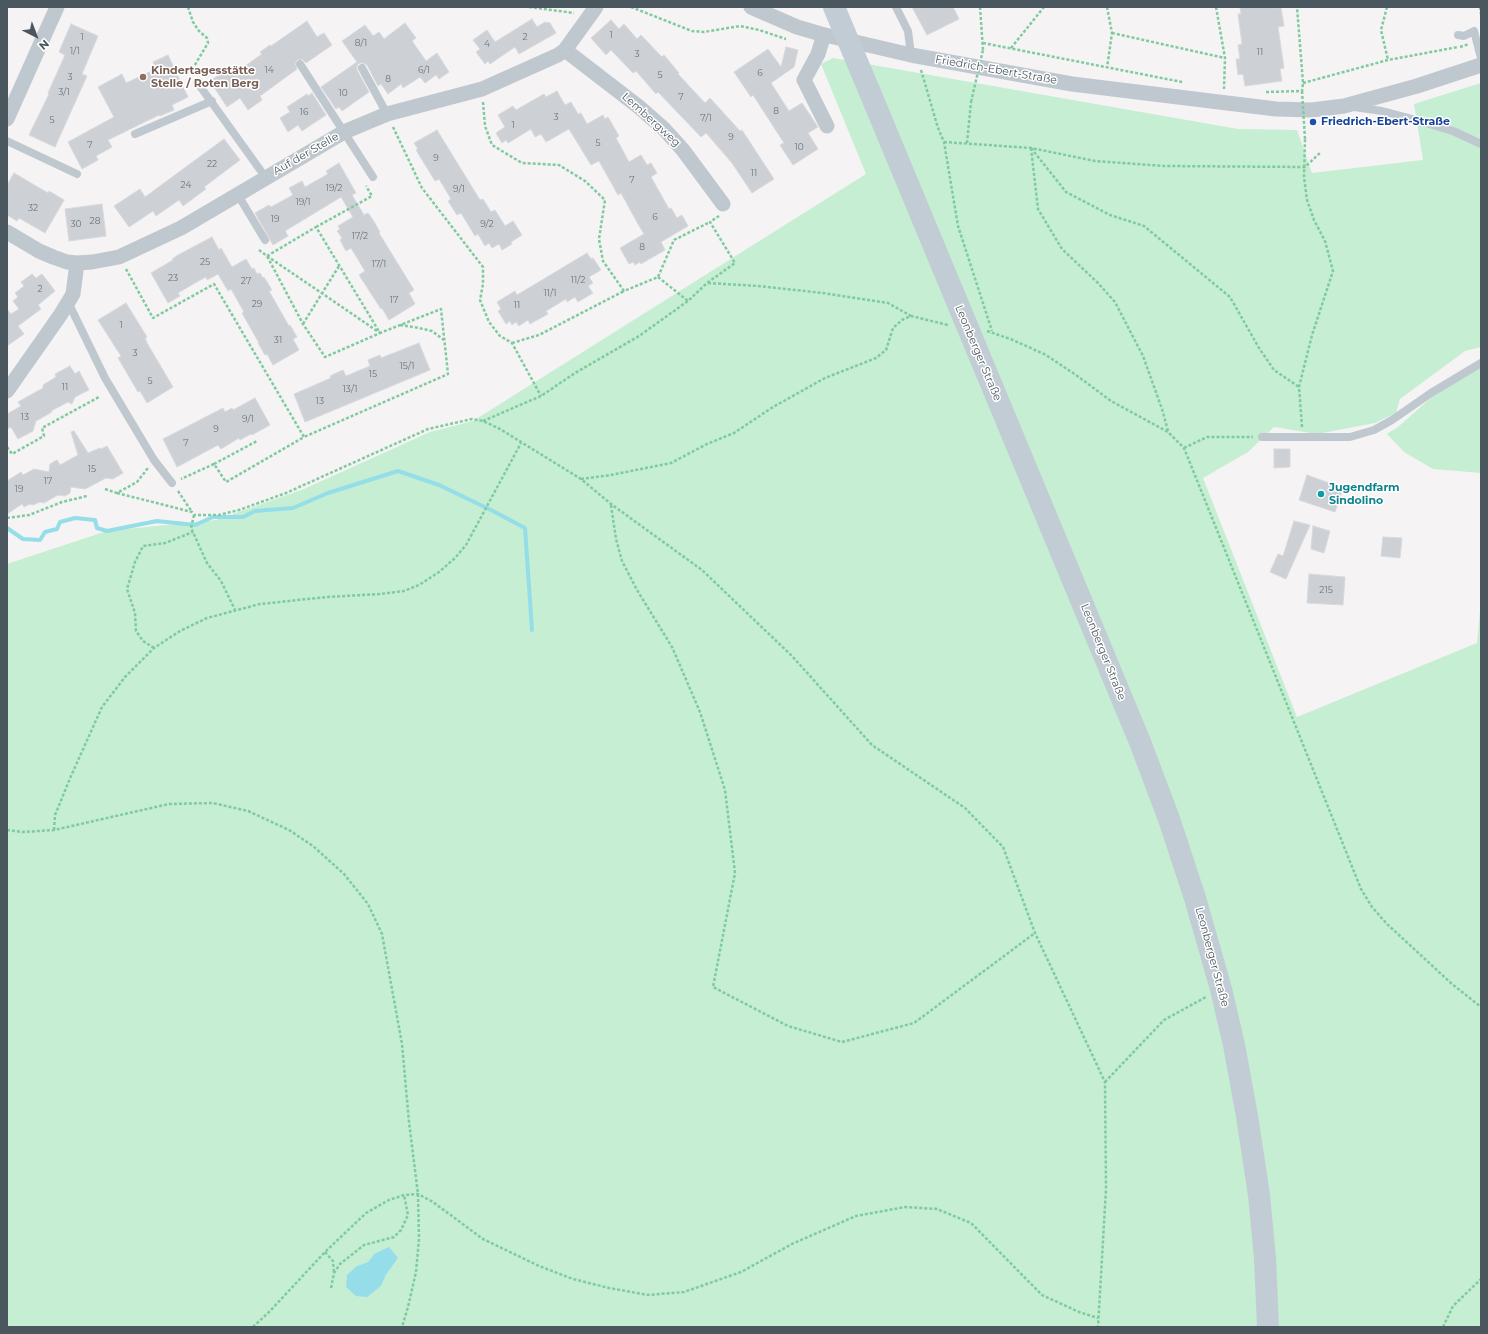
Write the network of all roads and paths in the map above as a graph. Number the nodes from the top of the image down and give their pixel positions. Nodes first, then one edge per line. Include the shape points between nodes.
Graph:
1 (57, 7) edge
2 (188, 7) edge
3 (529, 7) edge
4 (751, 7) edge
5 (834, 7) edge
6 (896, 7) edge
7 (980, 7) edge
8 (1044, 7) edge
9 (1107, 7) edge
10 (1216, 7) edge
11 (1297, 7) edge
12 (1387, 7) edge
13 (1480, 7) edge
14 (593, 11) edge
15 (1481, 14) edge
16 (1112, 32) junction
17 (821, 34) junction
18 (1458, 35) dead end
19 (984, 43) junction
20 (1469, 44) dead end
21 (1011, 48) junction
22 (565, 50) junction
23 (911, 55) junction
24 (1225, 58) junction
25 (1481, 58) edge
26 (1388, 60) junction
27 (300, 64) dead end
28 (1481, 65) edge
29 (362, 68) dead end
30 (1107, 68) junction
31 (921, 70) dead end
32 (197, 82) joint
33 (1185, 82) dead end
34 (1303, 83) junction
35 (1217, 88) dead end
36 (482, 89) junction
37 (1302, 91) junction
38 (1262, 93) dead end
39 (212, 101) junction
40 (1344, 106) junction
41 (387, 114) junction
42 (7, 119) edge
43 (827, 126) dead end
44 (344, 132) junction
45 (135, 134) dead end
46 (7, 141) edge
47 (944, 142) junction
48 (967, 143) junction
49 (1481, 144) edge
50 (1031, 148) junction
51 (1321, 152) dead end
52 (1305, 166) junction
53 (77, 174) dead end
54 (373, 177) dead end
55 (266, 178) junction
56 (364, 182) dead end
57 (238, 196) junction
58 (723, 204) joint
59 (710, 222) junction
60 (316, 227) junction
61 (7, 232) edge
62 (265, 240) dead end
63 (258, 249) dead end
64 (267, 256) junction
65 (119, 257) junction
66 (77, 263) junction
67 (339, 266) junction
68 (658, 277) junction
69 (707, 283) junction
70 (624, 291) junction
71 (323, 294) junction
72 (688, 301) junction
73 (68, 302) junction
74 (912, 316) junction
75 (303, 324) junction
76 (400, 325) junction
77 (967, 328) junction
78 (380, 333) junction
79 (444, 341) junction
80 (512, 343) junction
81 (1481, 363) edge
82 (1299, 387) junction
83 (7, 391) edge
84 (541, 396) junction
85 (99, 397) dead end
86 (483, 421) junction
87 (1168, 432) junction
88 (304, 437) junction
89 (1262, 437) joint
90 (1302, 437) junction
91 (257, 441) dead end
92 (521, 443) junction
93 (7, 447) edge
94 (1184, 448) junction
95 (154, 460) junction
96 (214, 464) junction
97 (581, 479) junction
98 (172, 483) junction
99 (104, 489) dead end
100 (117, 493) junction
101 (87, 496) dead end
102 (611, 504) junction
103 (193, 514) junction
104 (7, 518) edge
105 (193, 532) junction
106 (235, 610) junction
107 (154, 648) junction
108 (7, 830) edge
109 (54, 830) junction
110 (1035, 933) junction
111 (1221, 989) junction
112 (1481, 1007) edge
113 (1105, 1082) junction
114 (418, 1194) junction
115 (404, 1195) junction
116 (325, 1252) junction
117 (334, 1273) junction
118 (1481, 1279) edge
119 (331, 1288) dead end
120 (1098, 1318) junction
121 (253, 1327) edge
122 (402, 1327) edge
123 (1098, 1327) edge
124 (1268, 1327) edge
125 (1443, 1327) edge

1 - 42 street
2 - 32 path via 193,22 207,38 208,43 193,68
3 - 14 path
4 - 17 street, Friedrich-Ebert-Straße via 797,27
5 - 77 main road, Leonberger Straße, bridge
6 - 23 lane via 908,31
7 - 19 path
8 - 21 path
9 - 16 path
10 - 24 path
11 - 34 path
12 - 26 path via 1381,30
13 - 15 path
14 - 22 street, Auf der Stelle
16 - 24 path
16 - 30 path
17 - 23 street, Friedrich-Ebert-Straße
17 - 43 street via 822,42 818,54 804,80
18 - 25 lane via 1464,36 1474,32
19 - 21 path
19 - 48 path, bridge via 971,102
20 - 26 path, bridge
21 - 30 path
22 - 36 street, Auf der Stelle via 558,56
22 - 58 street, Lembergweg via 664,129 684,150
23 - 40 street, Friedrich-Ebert-Straße via 1072,84 1244,106 1312,110
24 - 35 path via 1224,89
26 - 34 path
27 - 44 lane
28 - 40 street, Friedrich-Ebert-Straße
29 - 41 lane
30 - 33 path
31 - 47 path
32 - 39 lane
34 - 37 path
36 - 41 street, Auf der Stelle
36 - 70 path via 485,126 492,145 522,163 559,165 585,181 605,200 600,239 603,261
37 - 38 path
37 - 52 path, bridge
39 - 45 lane
39 - 55 lane
40 - 49 lane, Friedrich-Ebert-Straße via 1405,117 1453,131
41 - 44 street, Auf der Stelle
41 - 80 path via 422,188 483,268 480,300 489,322 500,336
44 - 54 lane
44 - 55 street, Auf der Stelle
46 - 53 lane
47 - 48 path
47 - 87 path via 958,226 992,332 1046,355 1111,401
48 - 50 path
50 - 52 path via 1095,161 1156,165
50 - 82 path via 1066,192 1110,215 1144,226 1230,297 1274,370
50 - 87 path via 1038,209 1062,249 1114,302 1143,356
51 - 52 path
52 - 82 path via 1307,200 1325,241 1333,271 1312,335
55 - 57 street, Auf der Stelle
56 - 60 path via 372,196
57 - 62 lane
57 - 65 street, Auf der Stelle via 181,228
58 - 59 path via 726,211
59 - 68 path via 674,240
59 - 69 path via 735,263
60 - 64 path
60 - 67 path
61 - 66 street, Auf der Stelle via 53,257
63 - 64 path
64 - 71 path
64 - 75 path
65 - 66 street, Auf der Stelle
65 - 88 path via 153,318 214,284
66 - 73 street via 73,294
67 - 71 path
67 - 78 path
68 - 70 path
68 - 72 path
69 - 72 path
69 - 74 path via 758,286 888,303
70 - 80 path via 539,335
71 - 75 path
71 - 78 path
72 - 84 path via 639,336 575,372
73 - 83 street
73 - 95 lane via 105,378
74 - 77 path
74 - 97 path via 893,328 886,350 876,358 825,378 773,407 734,433 671,463
75 - 78 path via 325,357
76 - 78 path
76 - 79 path via 432,331
76 - 79 path via 441,309
77 - 111 main road, Leonberger Straße via 1140,742 1195,898
79 - 88 path via 448,374
80 - 84 path
81 - 90 lane via 1374,430 1350,437
82 - 90 path
84 - 86 path
85 - 93 path via 42,428 44,436 12,454
86 - 92 path
86 - 103 path via 472,419 428,429 286,493 239,510 219,515
87 - 94 path
88 - 96 path via 226,482
89 - 90 lane
89 - 94 path via 1207,437
91 - 96 path
92 - 97 path
92 - 106 path via 466,545 439,572 419,586 404,591 260,604
94 - 112 path via 1361,889 1387,924
95 - 98 lane
95 - 100 path via 137,482
96 - 98 path
97 - 102 path
98 - 103 path
99 - 100 path
100 - 103 path
101 - 104 path via 62,502 29,516
102 - 110 path via 702,570 792,656 872,746 965,808 998,841 1003,847
102 - 110 path via 622,561 672,647 700,712 725,790 735,873 713,987 788,1026 842,1042 914,1023
103 - 105 path
105 - 106 path via 207,563 221,581
105 - 107 path via 165,543 142,546 135,562 127,589 135,613 136,632 143,641
106 - 107 path via 207,618
107 - 109 path via 125,677 102,707 71,776 56,815
108 - 109 path
109 - 114 path via 169,804 213,803 248,811 289,830 313,846 344,874 368,904 382,934 402,1044
110 - 113 path
111 - 113 path via 1164,1020
111 - 124 main road, Leonberger Straße via 1246,1109 1259,1196
113 - 120 path via 1106,1189
114 - 115 path
114 - 120 path via 483,1239 539,1266 573,1279 648,1295 684,1292 741,1272 792,1244 856,1216 905,1208 937,1209 971,1223 1042,1295
114 - 122 path via 419,1238 416,1272
115 - 116 path via 389,1200 366,1214
115 - 117 path via 408,1215 401,1230 394,1237 364,1245 340,1264
116 - 117 path via 333,1261
116 - 121 path
117 - 119 path
118 - 125 path via 1453,1306
120 - 123 path

